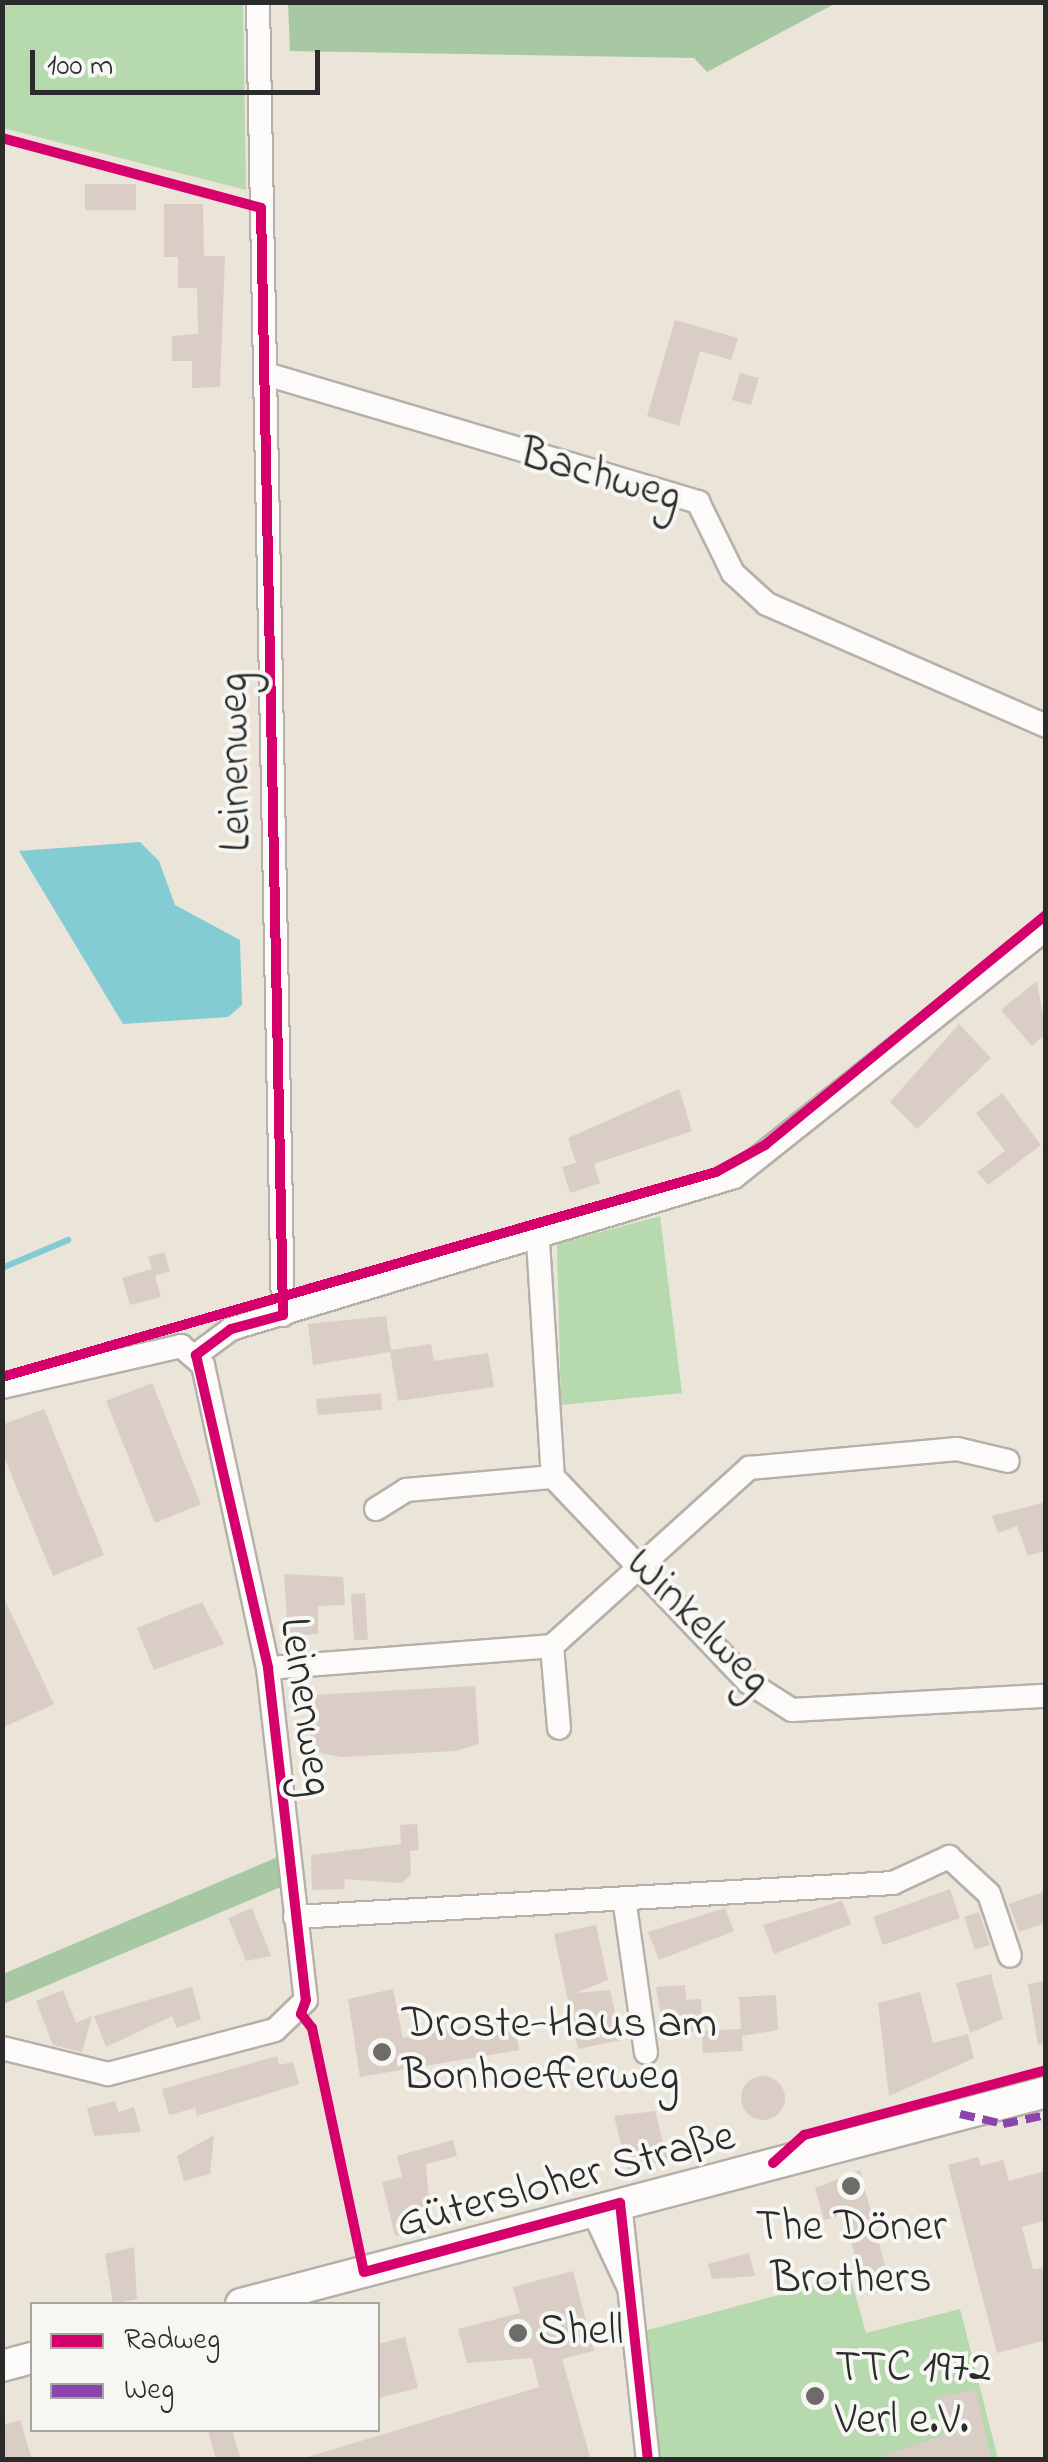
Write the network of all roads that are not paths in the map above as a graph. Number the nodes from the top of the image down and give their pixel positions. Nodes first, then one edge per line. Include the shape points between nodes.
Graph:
1 (258, 2) edge
2 (266, 374) junction
3 (1046, 726) edge
4 (1046, 928) edge
5 (538, 1241) junction
6 (282, 1315) junction
7 (196, 1355) junction
8 (2, 1387) edge
9 (1008, 1461) dead end
10 (553, 1477) junction
11 (376, 1509) dead end
12 (640, 1565) junction
13 (552, 1646) junction
14 (268, 1668) junction
15 (1046, 1696) edge
16 (559, 1728) dead end
17 (624, 1898) junction
18 (295, 1917) junction
19 (1010, 1956) dead end
20 (2, 2048) edge
21 (646, 2052) dead end
22 (1046, 2092) edge
23 (607, 2207) junction
24 (249, 2302) edge
25 (30, 2359) edge
26 (2, 2366) edge
27 (648, 2460) edge

1 - 2 street, Leinenweg
2 - 3 street, Bachweg via 698,502 733,574 767,604
2 - 6 street, Leinenweg
4 - 5 street via 734,1178
5 - 6 street
5 - 10 street
6 - 7 street via 231,1329
7 - 8 street via 181,1346
7 - 14 street, Leinenweg
9 - 12 street via 957,1449 750,1468
10 - 11 street via 406,1490
10 - 12 street, Winkelweg
12 - 13 street
12 - 15 street, Winkelweg via 748,1682 792,1710
13 - 14 street
13 - 16 street
14 - 18 street, Leinenweg
17 - 18 street
17 - 19 street via 893,1882 950,1856 989,1894
17 - 21 street
18 - 20 street, Leinenweg via 306,2000 275,2030 108,2074
22 - 23 main road, Gütersloher Straße
23 - 24 main road, Gütersloher Straße
23 - 27 street via 628,2286
25 - 26 main road

